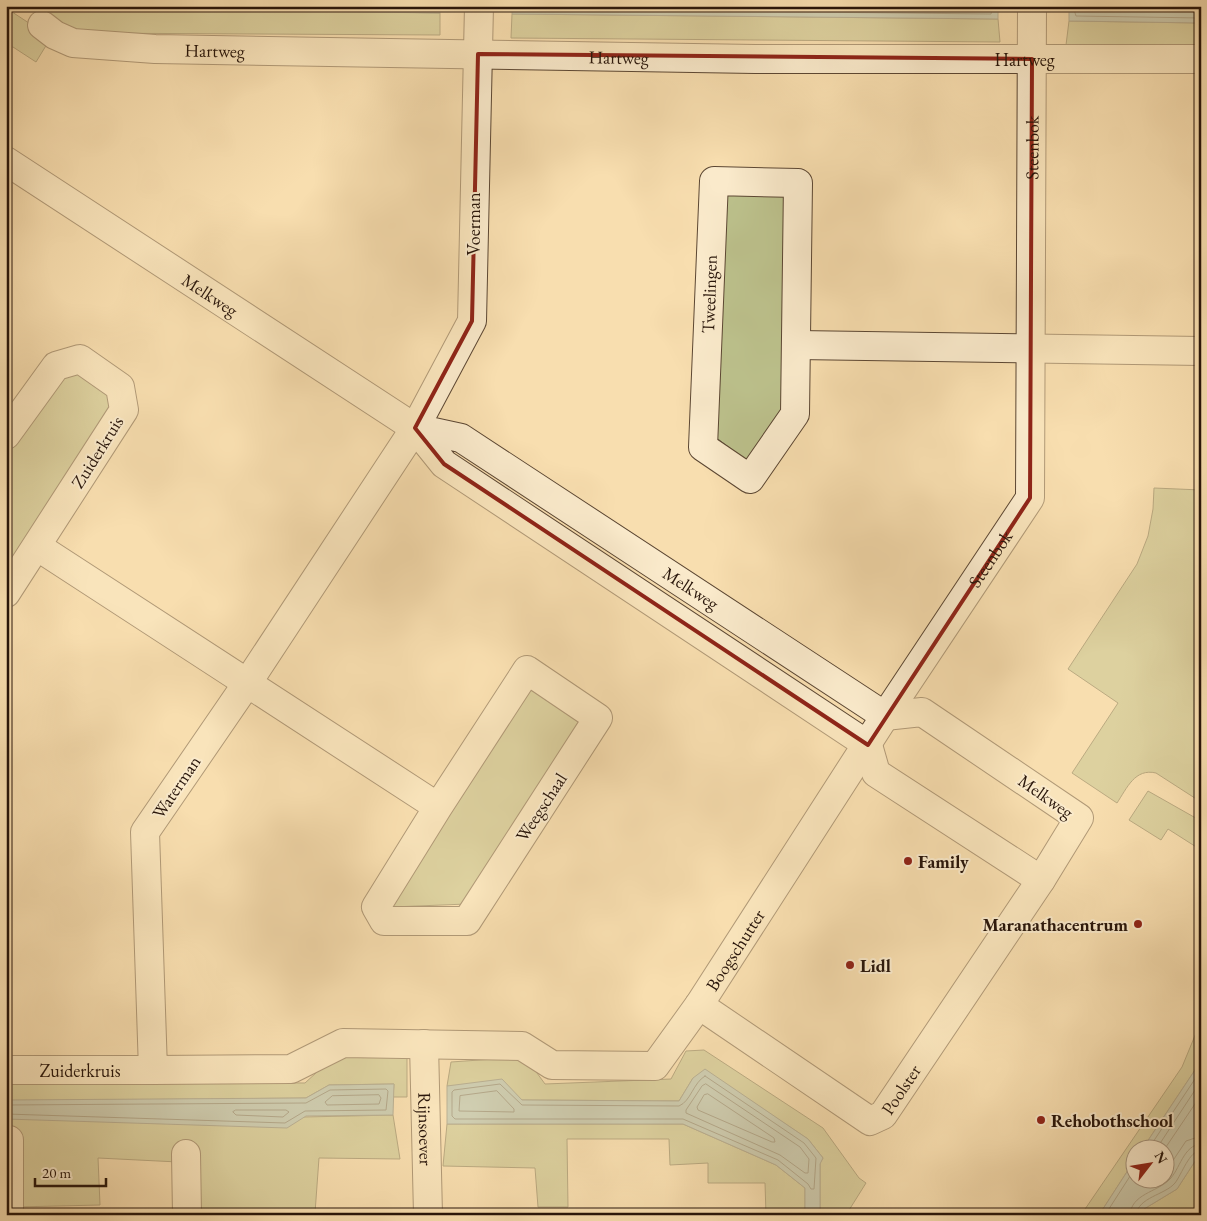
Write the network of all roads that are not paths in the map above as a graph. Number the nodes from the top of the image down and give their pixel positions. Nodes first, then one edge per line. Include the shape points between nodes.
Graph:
1 (1032, 6) edge
2 (479, 13) edge
3 (42, 25) dead end
4 (478, 54) junction
5 (1201, 58) edge
6 (1032, 59) junction
7 (6, 161) edge
8 (798, 345) junction
9 (1030, 349) junction
10 (1201, 351) edge
11 (415, 428) junction
12 (6, 435) edge
13 (38, 547) junction
14 (6, 593) edge
15 (248, 682) junction
16 (885, 716) junction
17 (868, 744) junction
18 (438, 807) junction
19 (1041, 880) junction
20 (699, 1005) junction
21 (424, 1044) junction
22 (6, 1070) edge
23 (153, 1070) junction
24 (8, 1140) dead end
25 (186, 1154) dead end
26 (9, 1215) edge
27 (187, 1215) edge
28 (428, 1215) edge

1 - 6 street, Steenbok
2 - 4 street, Voerman
3 - 4 street, Hartweg via 73,43 155,49
4 - 6 street, Hartweg
4 - 11 street, Voerman via 472,322
5 - 6 street, Hartweg
6 - 9 street, Steenbok
7 - 11 street, Melkweg
8 - 8 street, Tweelingen via 795,414 750,479 703,447 714,181 798,183
8 - 9 street
9 - 10 street
9 - 16 street, Steenbok via 1030,498
11 - 15 street, Waterman
11 - 16 street, Melkweg via 461,438
11 - 17 street, Melkweg via 444,464
12 - 13 street, Zuiderkruis via 56,366 80,358 120,386 124,410
13 - 14 street, Zuiderkruis
13 - 15 street
15 - 18 street
15 - 23 street, Waterman via 145,832
16 - 17 street, Steenbok
16 - 19 street, Melkweg via 922,712 1079,818
17 - 19 street via 876,773
17 - 20 street, Boogschutter
18 - 18 street, Weegschaal via 376,907 384,922 467,921 598,718 527,670
19 - 20 street, Poolster via 883,1115 870,1121
20 - 21 street, Boogschutter via 655,1066 552,1065 522,1046
21 - 23 street via 343,1042 291,1069
21 - 28 street, Rijnsoever
22 - 23 street, Zuiderkruis
24 - 26 street
25 - 27 street

